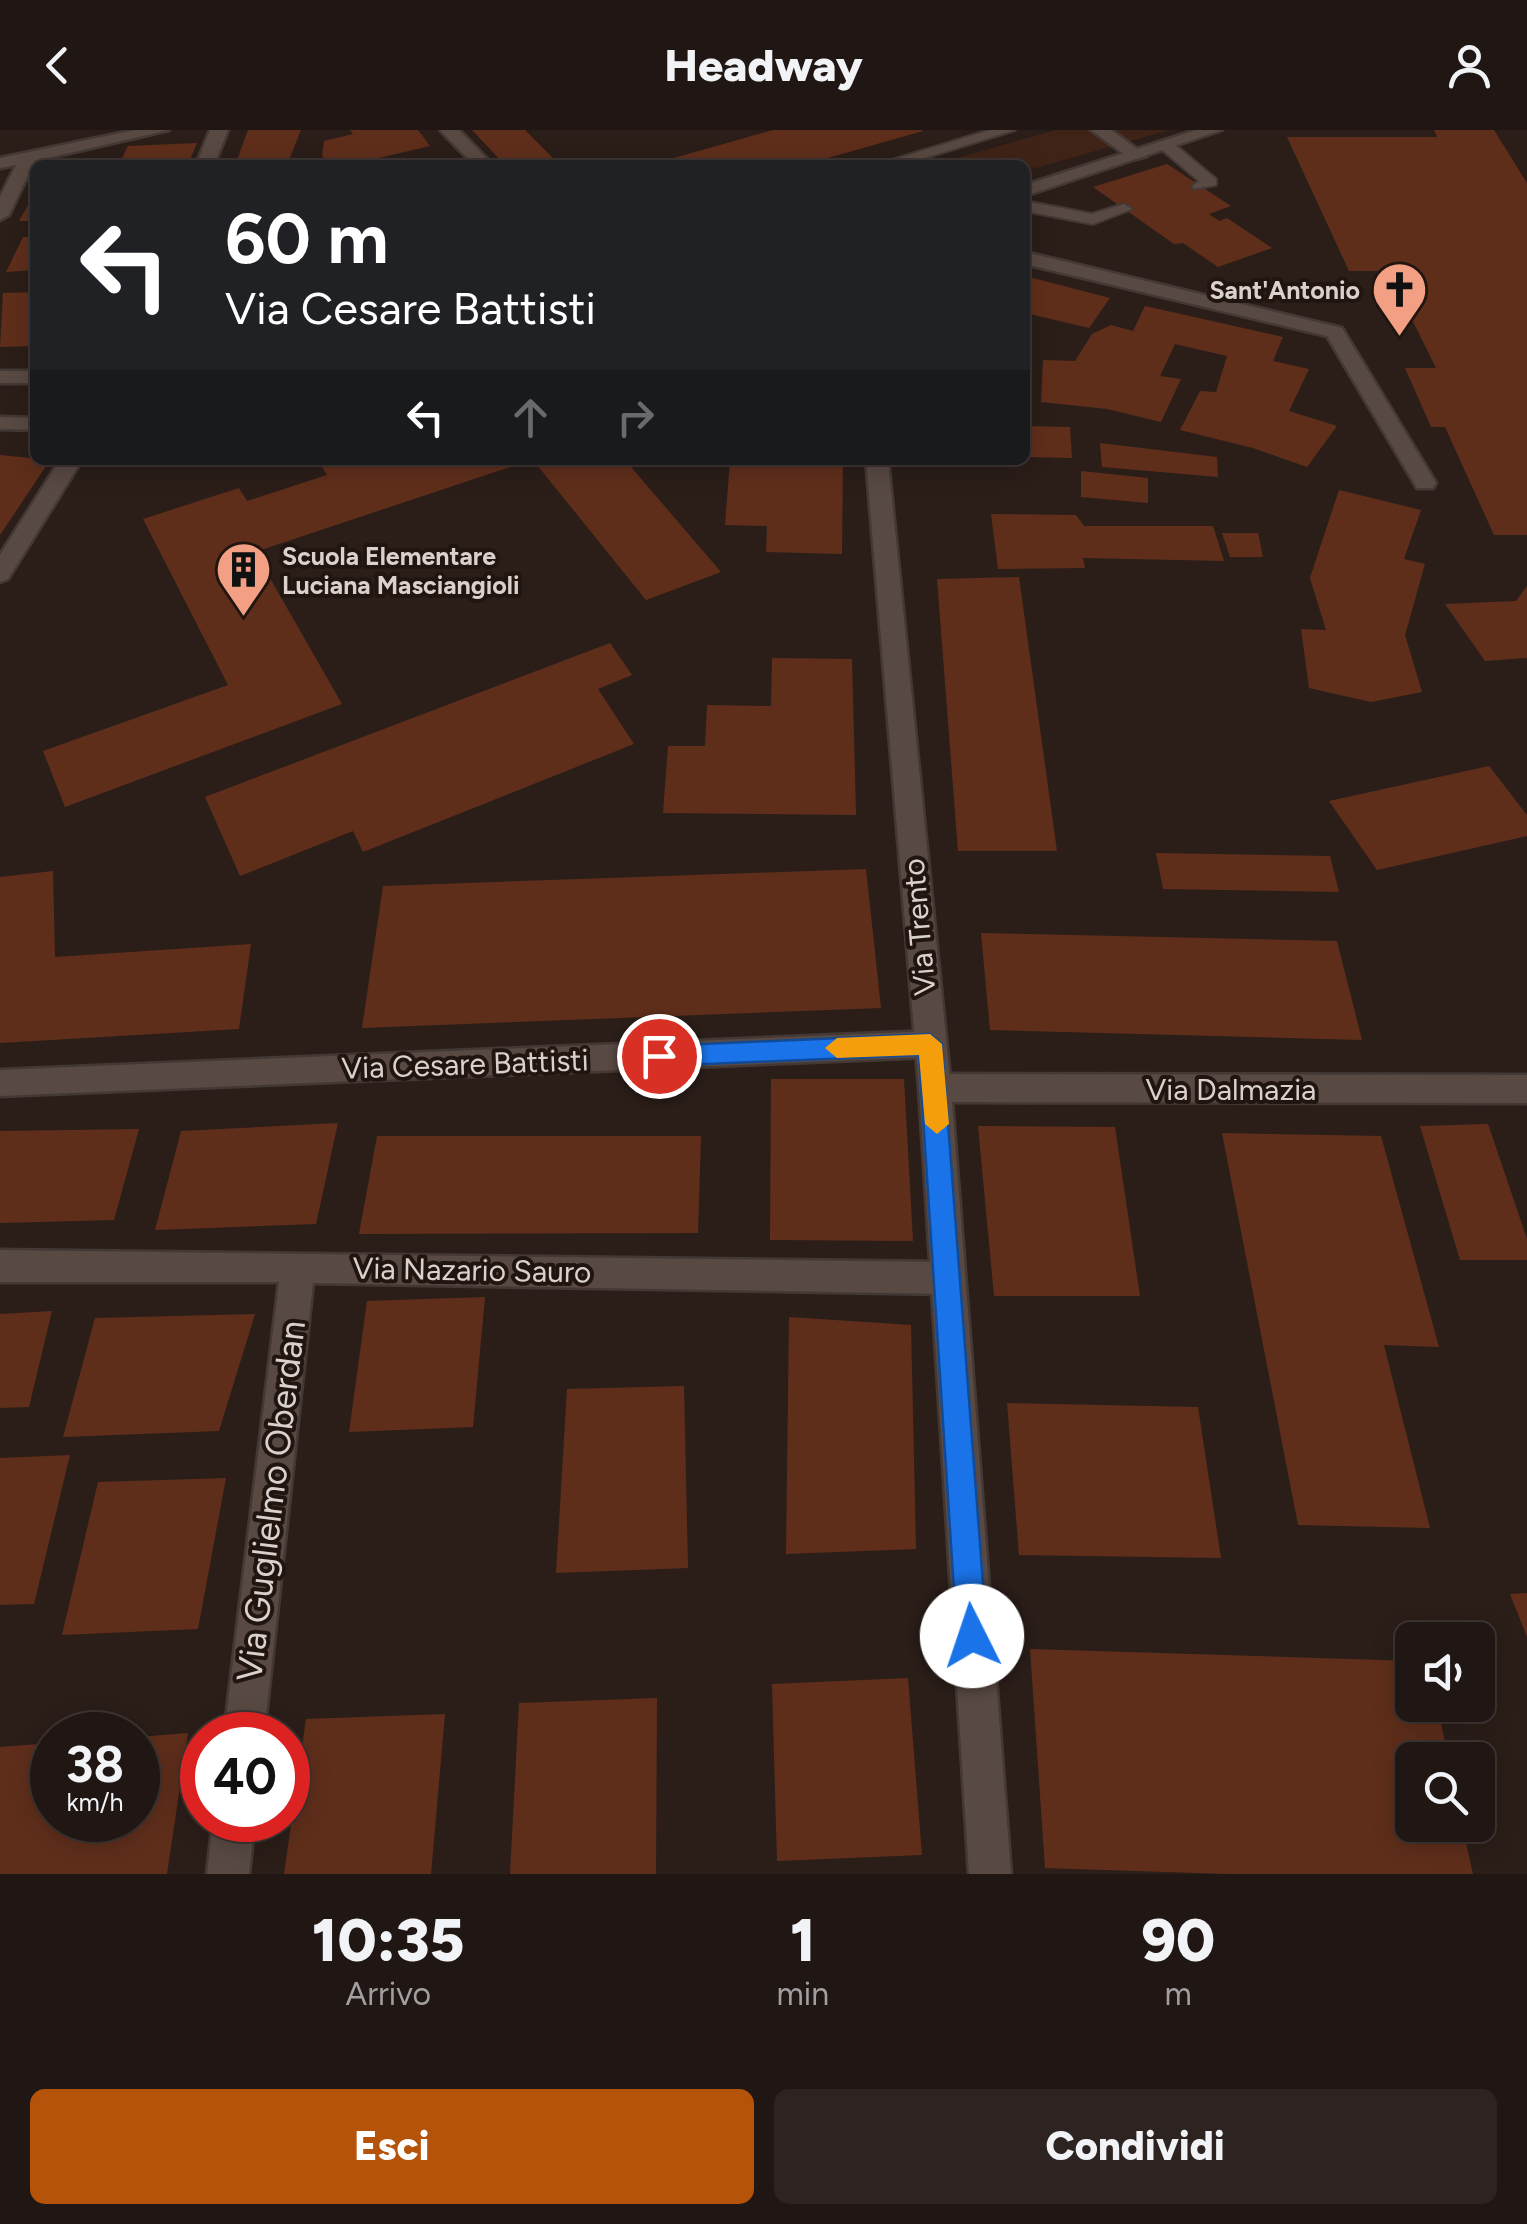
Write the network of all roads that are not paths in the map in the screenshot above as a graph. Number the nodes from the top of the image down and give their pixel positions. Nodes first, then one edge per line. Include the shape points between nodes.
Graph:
1 (160, 130) edge
2 (218, 130) edge
3 (448, 130) edge
4 (1008, 130) edge
5 (1100, 130) edge
6 (1214, 130) edge
7 (1167, 146) junction
8 (1138, 156) junction
9 (28, 158) junction
10 (207, 160) edge
11 (479, 160) edge
12 (902, 160) edge
13 (0, 163) edge
14 (1200, 186) dead end
15 (1030, 188) edge
16 (1030, 207) edge
17 (1124, 209) dead end
18 (0, 215) edge
19 (1030, 259) edge
20 (0, 377) edge
21 (30, 377) edge
22 (0, 423) edge
23 (30, 424) edge
24 (68, 465) edge
25 (877, 465) edge
26 (1425, 482) dead end
27 (0, 574) edge
28 (930, 1044) junction
29 (0, 1083) edge
30 (935, 1088) junction
31 (1527, 1089) edge
32 (0, 1266) edge
33 (298, 1267) junction
34 (945, 1278) junction
35 (247, 1712) edge
36 (232, 1842) edge
37 (228, 1874) edge
38 (990, 1874) edge

1 - 9 street
2 - 10 street
3 - 11 street
4 - 12 lane
5 - 8 street
6 - 7 street
7 - 8 street
7 - 14 lane via 1210,182
8 - 15 street
9 - 13 street
9 - 18 street
16 - 17 lane via 1094,219
19 - 26 street via 1336,332
20 - 21 street
22 - 23 street
24 - 27 street
25 - 28 street, Via Trento
28 - 29 street, Via Cesare Battisti
28 - 30 street, Via Trento
30 - 31 street, Via Dalmazia
30 - 34 street, Via Trento
32 - 33 street, Via Nazario Sauro
33 - 34 street, Via Nazario Sauro
33 - 35 street, Via Guglielmo Oberdan
34 - 38 street, Via Trento
36 - 37 street

